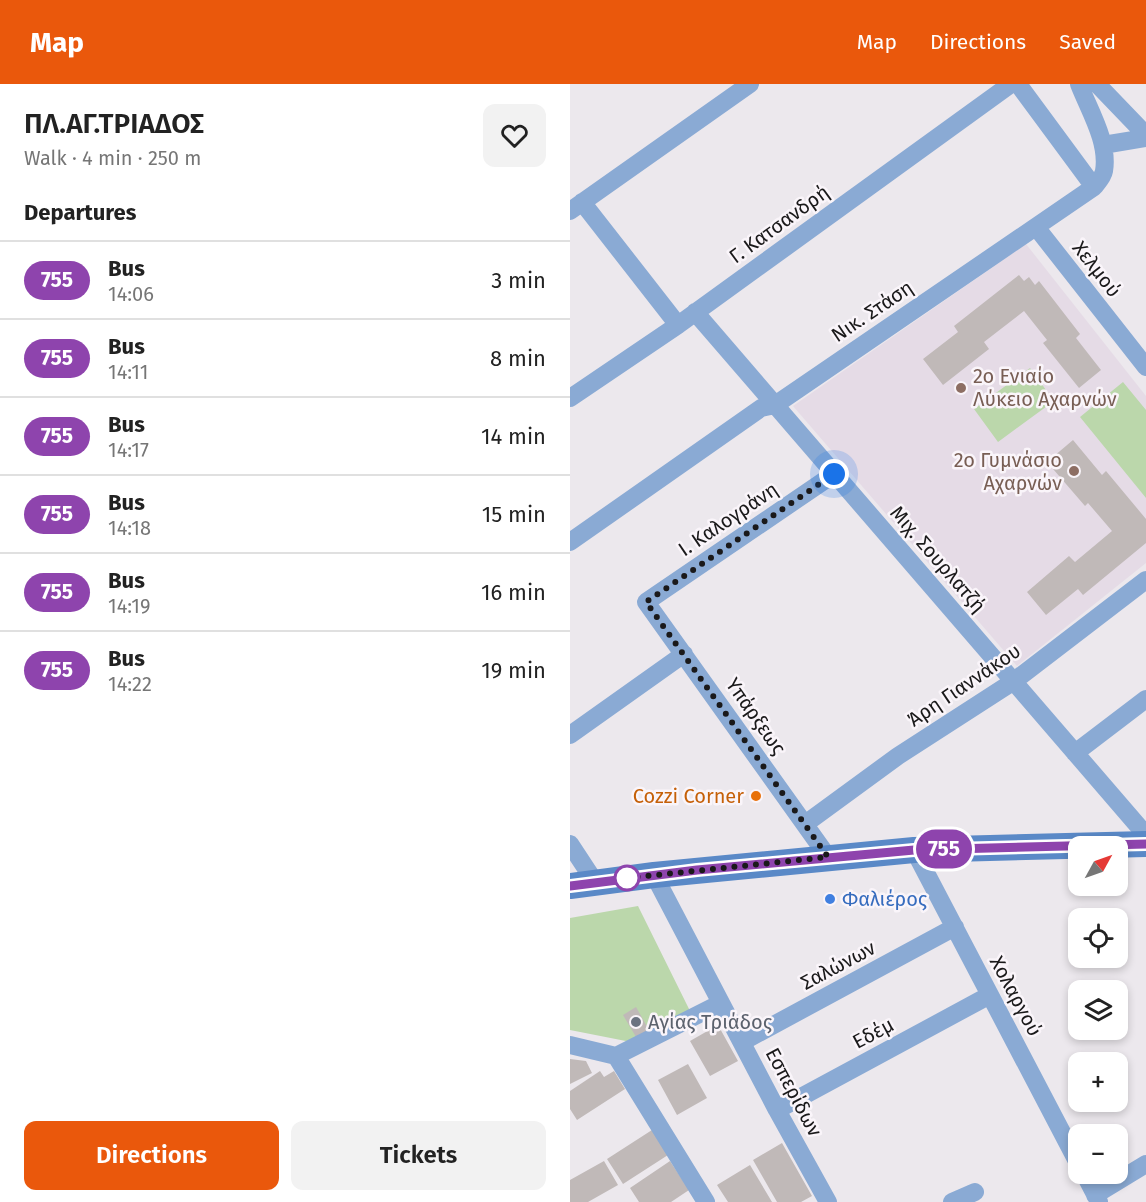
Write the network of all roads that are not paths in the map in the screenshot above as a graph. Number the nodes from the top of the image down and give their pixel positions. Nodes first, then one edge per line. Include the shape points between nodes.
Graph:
1 (750, 84) edge
2 (1079, 84) edge
3 (1097, 84) edge
4 (1008, 86) edge
5 (1146, 137) edge
6 (1103, 145) junction
7 (1094, 187) junction
8 (576, 206) edge
9 (1036, 227) junction
10 (695, 312) junction
11 (678, 325) junction
12 (1144, 360) edge
13 (570, 399) edge
14 (775, 405) junction
15 (834, 474) junction
16 (570, 542) edge
17 (1146, 580) edge
18 (646, 602) joint
19 (684, 654) junction
20 (1014, 681) junction
21 (1146, 699) edge
22 (570, 735) edge
23 (1075, 753) junction
24 (805, 824) junction
25 (1146, 836) edge
26 (570, 844) edge
27 (1146, 844) edge
28 (914, 850) junction
29 (828, 857) junction
30 (654, 875) junction
31 (582, 884) edge
32 (955, 927) junction
33 (990, 995) junction
34 (721, 1003) junction
35 (742, 1042) junction
36 (570, 1045) edge
37 (616, 1056) junction
38 (777, 1110) junction
39 (1068, 1144) edge
40 (1146, 1164) edge
41 (1090, 1184) edge
42 (975, 1192) dead end
43 (1097, 1199) edge
44 (706, 1202) edge
45 (828, 1202) edge
46 (952, 1202) edge

1 - 8 street
2 - 6 street
3 - 5 street
4 - 7 street
4 - 10 street, Γ. Κατσανδρή
5 - 6 street
6 - 7 street via 1104,170
7 - 9 street, Νικ. Στάση
8 - 11 street
9 - 12 street, Χελμού
9 - 14 street, Νικ. Στάση
10 - 11 street, Γ. Κατσανδρή
10 - 14 street, Μιχ. Σουρλατζή
11 - 13 street, Γ. Κατσανδρή
14 - 15 street, Μιχ. Σουρλατζή
14 - 16 street, Νικ. Στάση via 761,408
15 - 18 street, Ι. Καλογράνη
15 - 20 street, Μιχ. Σουρλατζή
17 - 20 street, Άρη Γιαννάκου
18 - 19 street, Υπάρξεως
19 - 22 street
19 - 24 street, Υπάρξεως
20 - 23 street, Μιχ. Σουρλατζή
20 - 24 street, Άρη Γιαννάκου via 898,756
21 - 23 street
23 - 25 street, Μιχ. Σουρλατζή
24 - 29 street, Υπάρξεως
26 - 31 street
27 - 28 street
28 - 29 street
28 - 32 street, Χολαργού
29 - 30 street
30 - 31 street
30 - 34 street, Εσπερίδων
32 - 33 street, Χολαργού
32 - 35 street, Σαλώνων
33 - 38 street, Εδέμ
33 - 39 street, Χολαργού
34 - 35 street, Εσπερίδων
34 - 37 street
35 - 38 street, Εσπερίδων
36 - 37 street
37 - 44 street
38 - 45 street, Εσπερίδων
40 - 43 street
41 - 43 street
42 - 46 street

